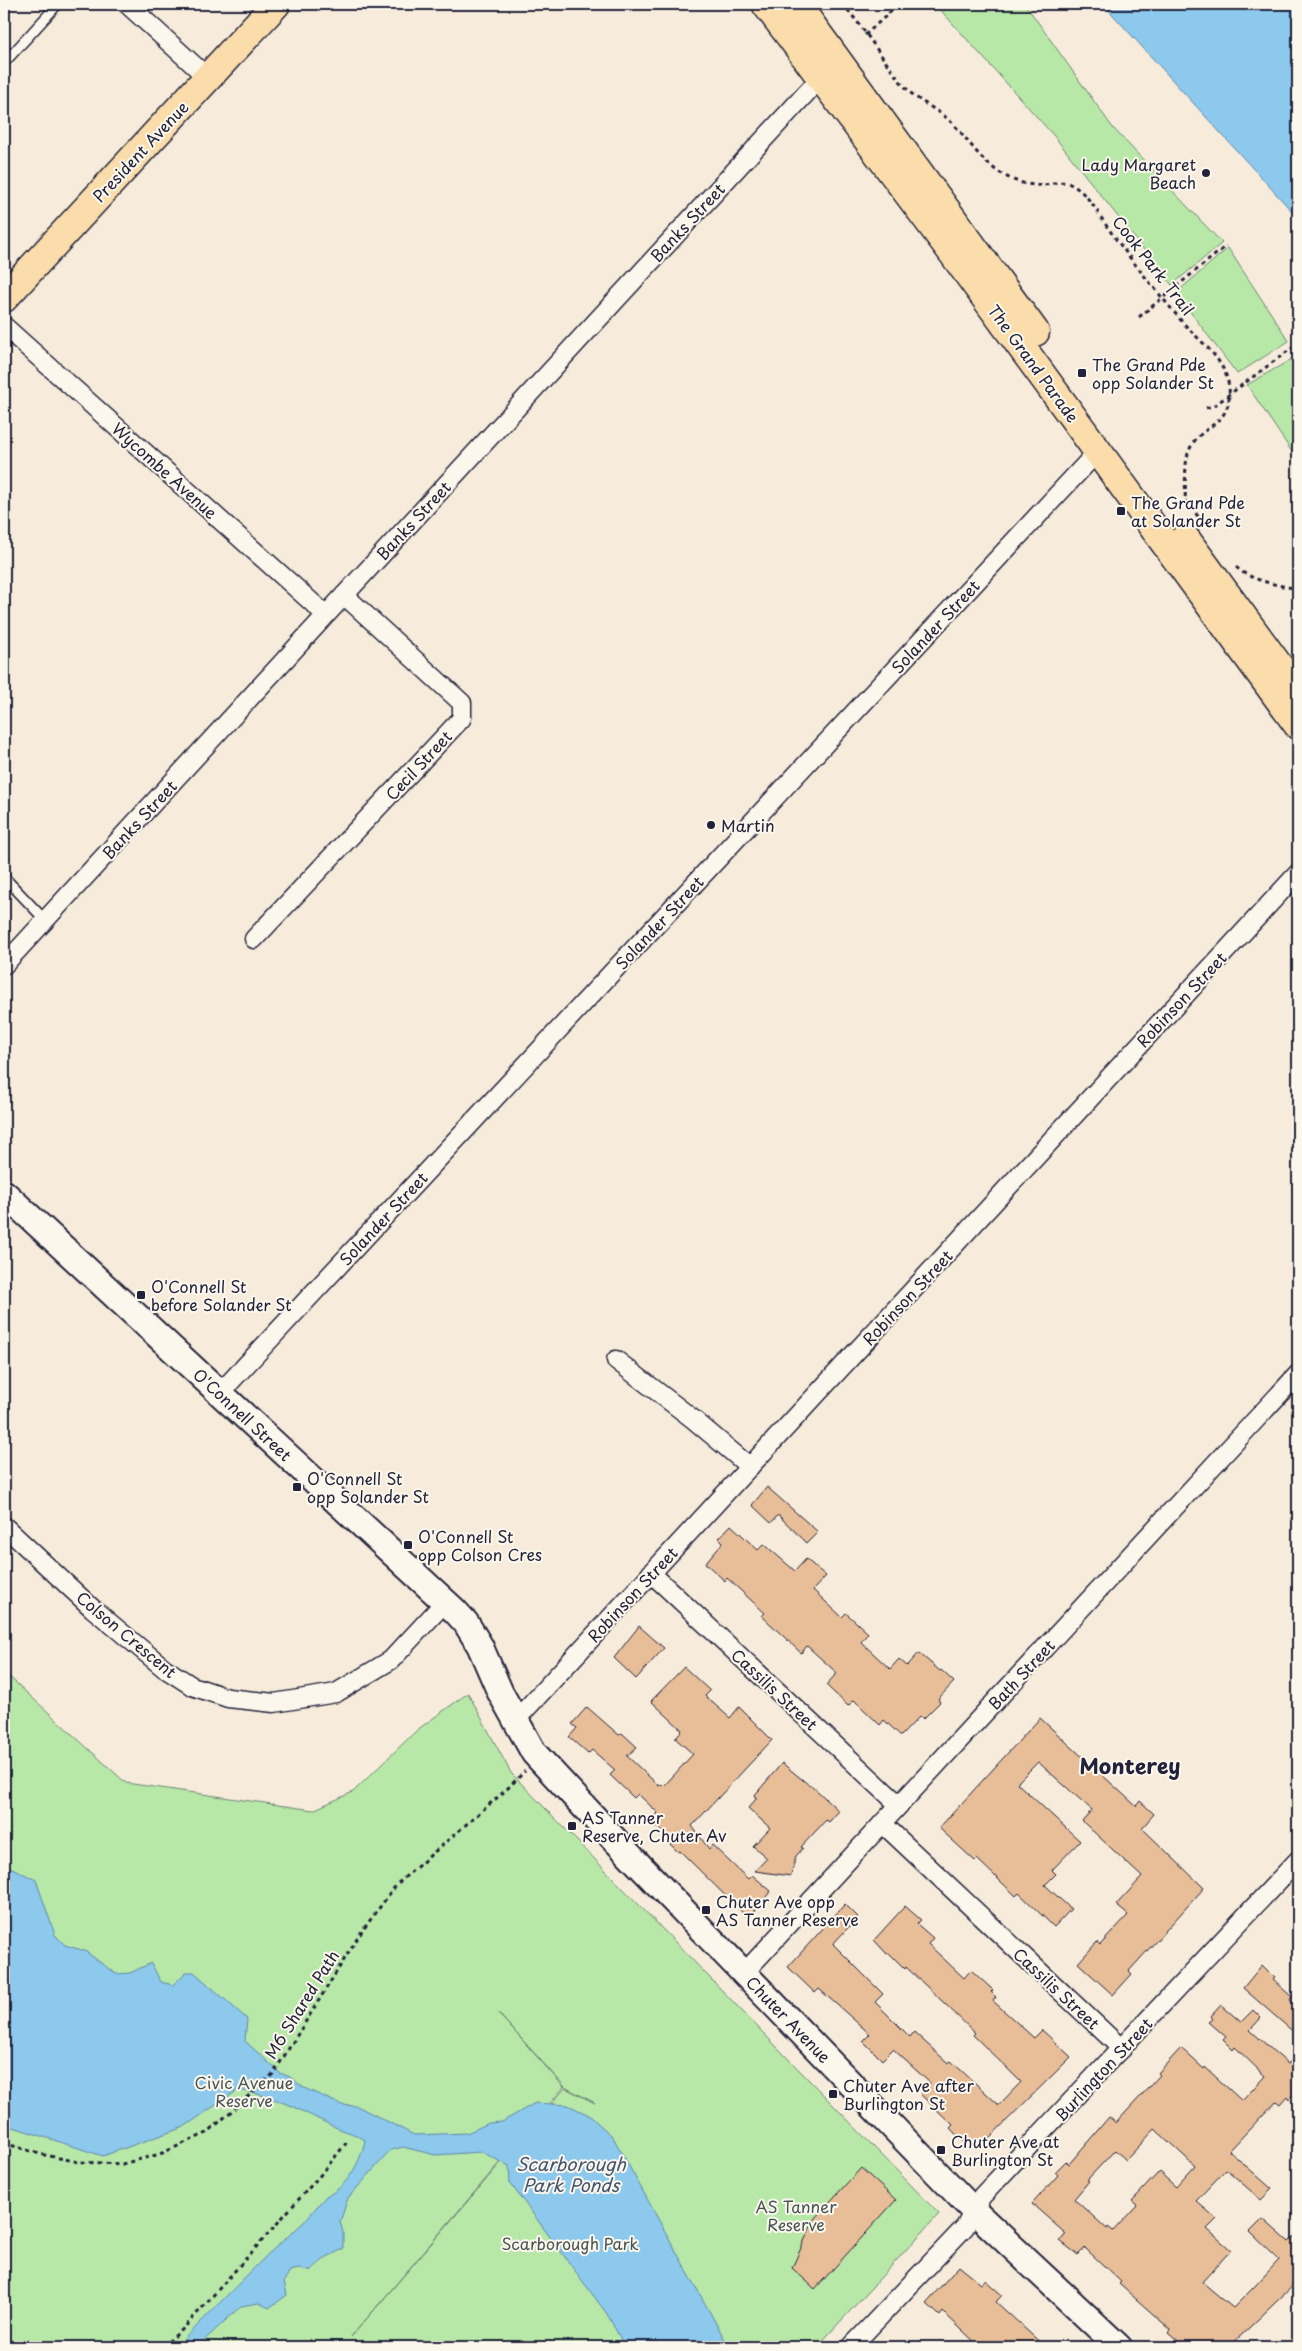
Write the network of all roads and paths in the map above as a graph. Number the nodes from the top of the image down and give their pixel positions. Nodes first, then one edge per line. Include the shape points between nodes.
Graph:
1 (58, 4) edge
2 (128, 4) edge
3 (276, 4) edge
4 (766, 4) edge
5 (796, 4) edge
6 (842, 4) edge
7 (899, 4) edge
8 (865, 35) junction
9 (4, 63) edge
10 (822, 76) junction
11 (208, 78) junction
12 (1226, 246) dead end
13 (4, 298) edge
14 (1162, 298) junction
15 (1139, 317) dead end
16 (4, 326) edge
17 (1292, 348) dead end
18 (1228, 394) junction
19 (1206, 408) dead end
20 (1098, 451) junction
21 (1201, 521) dead end
22 (1233, 565) dead end
23 (1298, 589) edge
24 (344, 595) junction
25 (326, 614) junction
26 (1298, 692) edge
27 (1298, 725) edge
28 (1298, 873) edge
29 (4, 877) edge
30 (46, 920) junction
31 (254, 939) dead end
32 (4, 965) edge
33 (4, 1193) edge
34 (616, 1360) dead end
35 (1298, 1374) edge
36 (220, 1393) junction
37 (750, 1467) junction
38 (4, 1526) edge
39 (652, 1574) junction
40 (446, 1602) junction
41 (515, 1721) junction
42 (534, 1753) junction
43 (900, 1805) junction
44 (882, 1823) junction
45 (1298, 1860) edge
46 (744, 1973) junction
47 (1122, 2049) junction
48 (347, 2142) dead end
49 (4, 2143) edge
50 (974, 2211) junction
51 (162, 2347) edge
52 (851, 2347) edge
53 (1118, 2347) edge

1 - 9 lane
2 - 11 street
3 - 11 main road, President Avenue
4 - 10 main road, The Grand Parade
5 - 26 main road, The Grand Parade
6 - 8 path, Cook Park Trail
7 - 8 path
8 - 14 path, Cook Park Trail via 907,90 951,121 983,159 998,171 1022,184 1068,182 1081,191
10 - 20 main road, The Grand Parade
10 - 24 street, Banks Street
11 - 13 main road, President Avenue
12 - 14 path
14 - 15 path
14 - 18 path, Cook Park Trail via 1217,358 1225,372
16 - 25 street, Wycombe Avenue
17 - 18 path
18 - 19 path
18 - 21 path, Cook Park Trail via 1225,413 1197,438 1188,451 1185,500
20 - 27 main road, The Grand Parade
20 - 36 street, Solander Street
22 - 23 path via 1243,574
24 - 25 street, Banks Street
24 - 31 street, Cecil Street via 462,703 462,718
25 - 30 street, Banks Street
28 - 37 street, Robinson Street
29 - 30 lane
30 - 32 street, Banks Street
33 - 36 main road, O'Connell Street
34 - 37 street via 694,1419
35 - 43 street, Bath Street
36 - 40 main road, O'Connell Street
37 - 39 street, Robinson Street
38 - 40 street, Colson Crescent via 92,1608 164,1668 192,1686 228,1698 274,1703 336,1693 391,1660
39 - 41 street, Robinson Street
39 - 43 street, Cassilis Street
40 - 41 main road, O'Connell Street via 466,1623 480,1646
41 - 42 main road, Chuter Avenue
42 - 46 main road, Chuter Avenue
42 - 49 path, M6 Shared Path via 525,1771 506,1790 398,1884 384,1900 273,2074 207,2133 160,2154 122,2164 79,2162
43 - 44 street, Bath Street
44 - 46 street, Bath Street
44 - 47 street, Cassilis Street
45 - 47 street, Burlington Street
46 - 50 main road, Chuter Avenue
47 - 50 street, Burlington Street via 982,2196
48 - 51 path via 184,2328
50 - 52 street, Burlington Street via 965,2227
50 - 53 main road, Chuter Avenue

